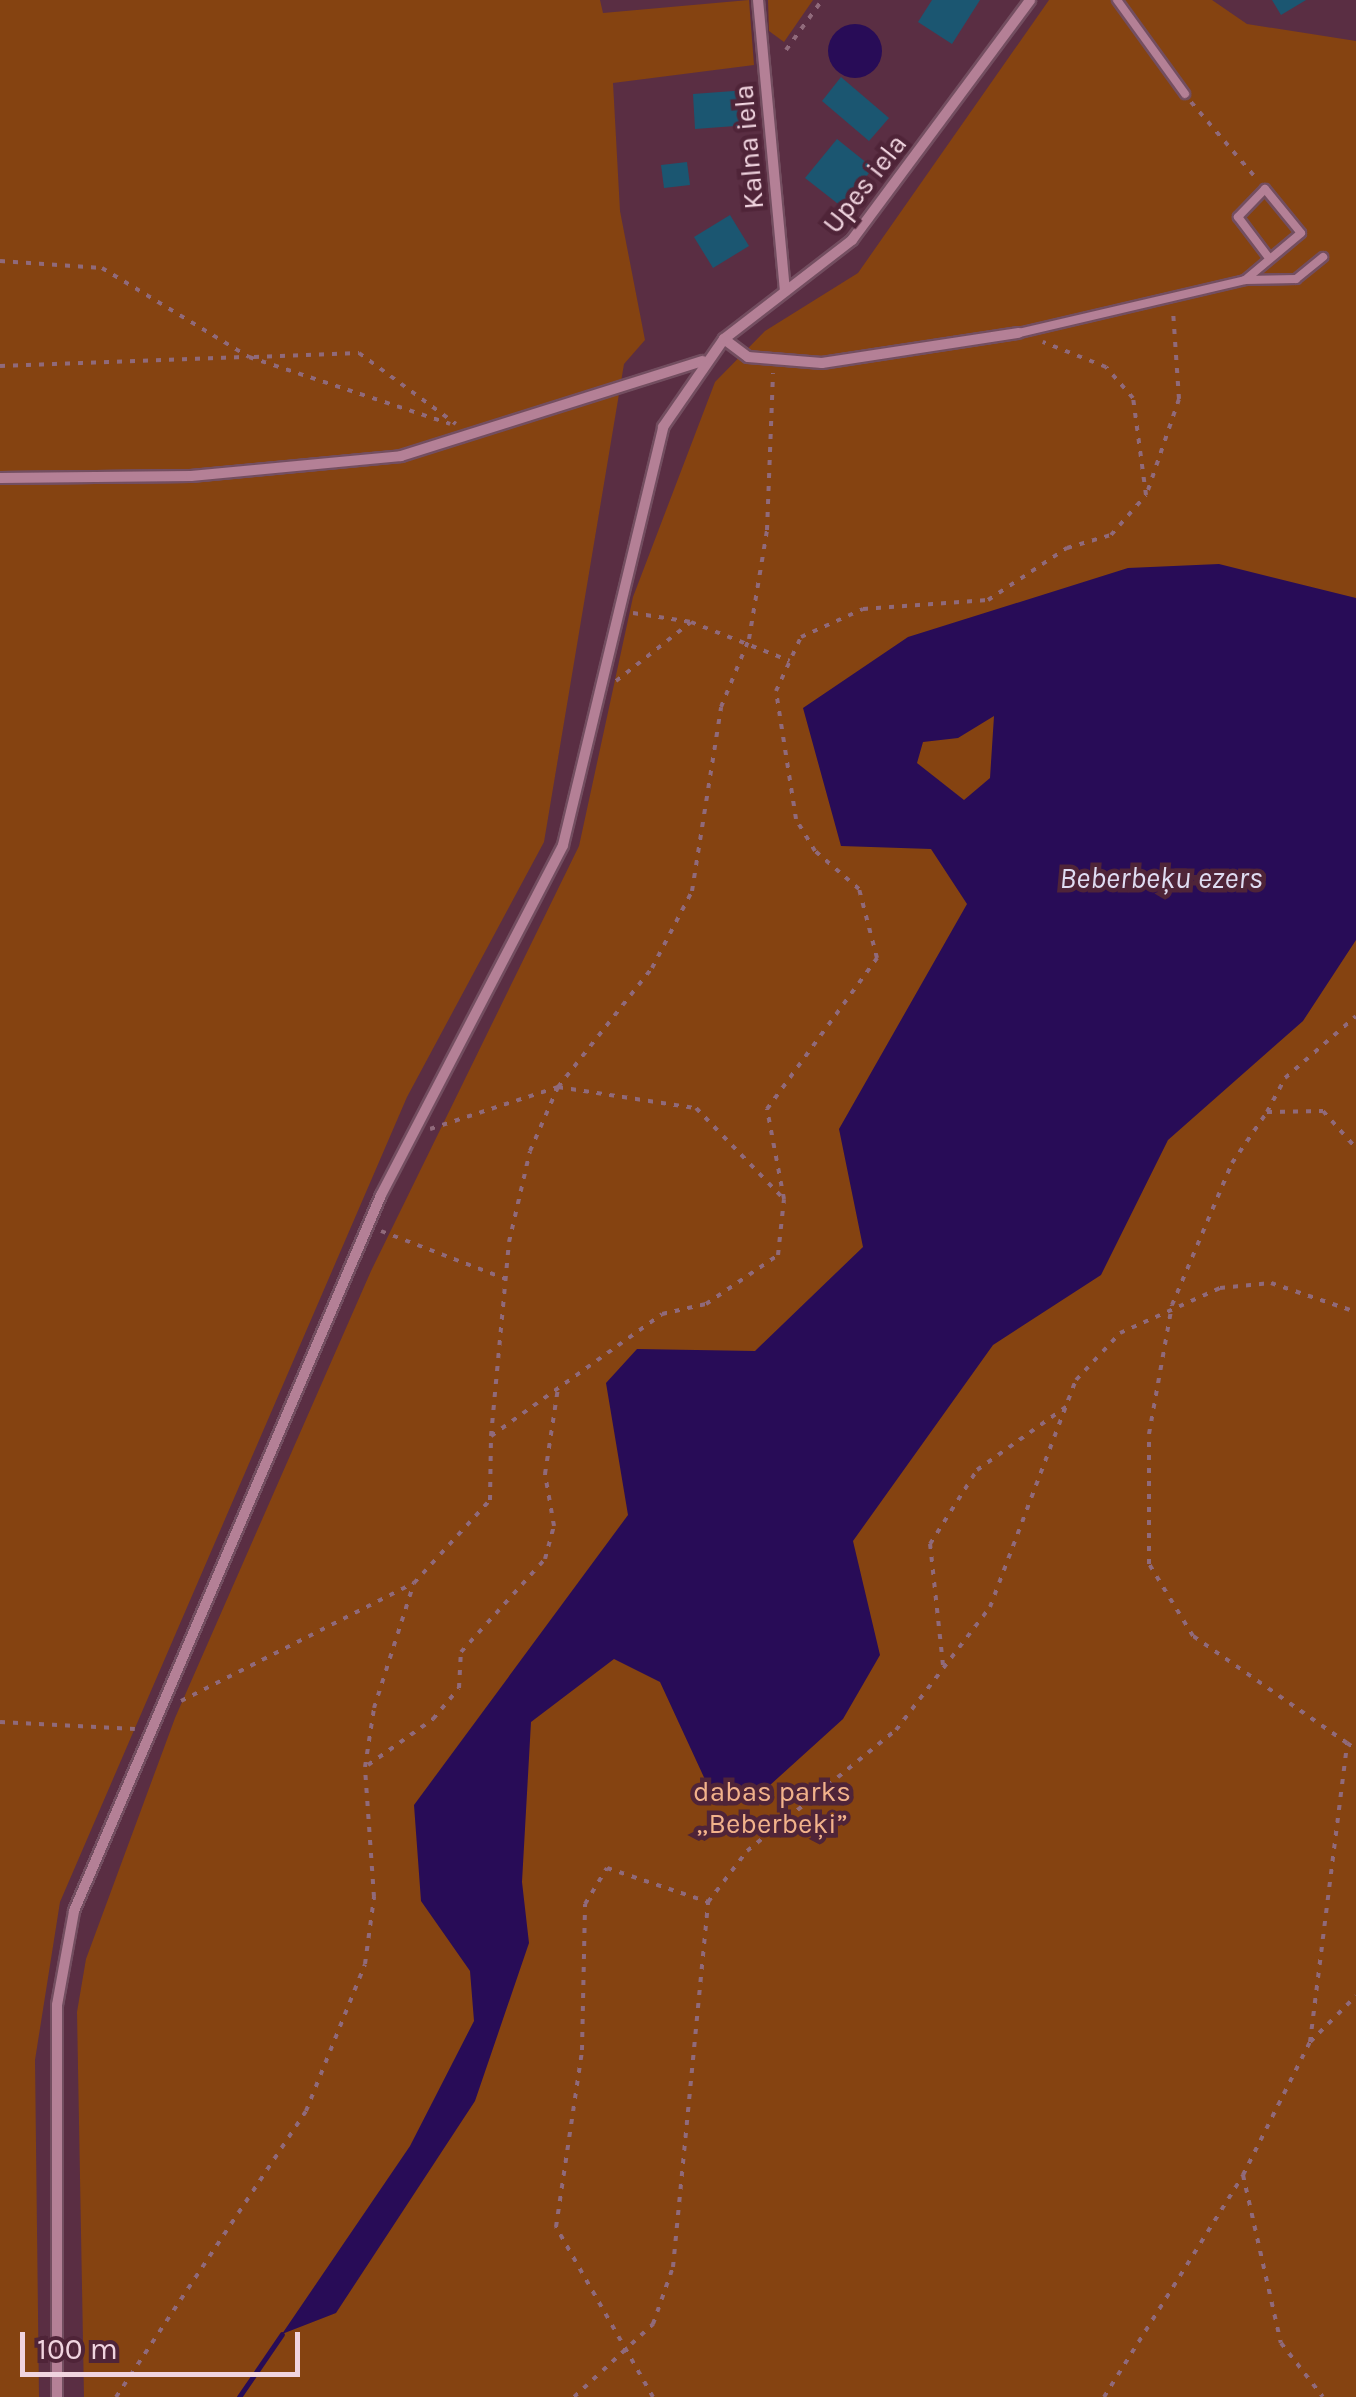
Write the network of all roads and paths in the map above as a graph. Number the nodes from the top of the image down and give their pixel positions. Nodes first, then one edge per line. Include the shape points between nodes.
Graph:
1 (758, 0) edge
2 (822, 0) edge
3 (1030, 0) edge
4 (1117, 0) edge
5 (786, 50) dead end
6 (1185, 94) joint
7 (1265, 189) junction
8 (1269, 258) junction
9 (1323, 258) dead end
10 (0, 261) edge
11 (1246, 280) junction
12 (785, 290) junction
13 (1175, 301) junction
14 (1020, 333) junction
15 (724, 339) junction
16 (249, 357) junction
17 (702, 361) junction
18 (773, 362) junction
19 (0, 366) edge
20 (476, 439) junction
21 (0, 478) edge
22 (1146, 495) junction
23 (614, 607) junction
24 (691, 622) junction
25 (746, 644) junction
26 (790, 661) junction
27 (597, 696) junction
28 (1356, 1016) edge
29 (558, 1087) junction
30 (1267, 1112) junction
31 (414, 1136) junction
32 (1356, 1148) edge
33 (784, 1200) junction
34 (367, 1226) junction
35 (506, 1279) junction
36 (1172, 1305) junction
37 (1356, 1312) edge
38 (558, 1388) junction
39 (1067, 1406) junction
40 (491, 1436) junction
41 (414, 1583) junction
42 (944, 1668) junction
43 (158, 1713) junction
44 (0, 1722) edge
45 (153, 1730) junction
46 (1347, 1743) junction
47 (1356, 1748) edge
48 (366, 1767) junction
49 (708, 1902) junction
50 (1356, 1996) edge
51 (1310, 2042) junction
52 (1243, 2175) junction
53 (626, 2354) junction
54 (56, 2397) edge
55 (116, 2397) edge
56 (574, 2397) edge
57 (653, 2397) edge
58 (1104, 2397) edge
59 (1323, 2397) edge

1 - 12 street, Kalna iela
2 - 5 path
3 - 12 street, Upes iela via 852,240
4 - 6 lane
6 - 7 path
7 - 8 lane via 1238,217
7 - 8 lane via 1301,232
8 - 11 lane
9 - 11 lane via 1296,279
10 - 16 path via 102,268
11 - 13 lane
12 - 15 street, Upes iela
13 - 14 lane
13 - 22 path via 1169,335 1179,399
14 - 18 street via 906,355
14 - 22 path via 1106,367 1133,398
15 - 17 street, Upes iela
15 - 18 street
16 - 19 path
16 - 20 path via 440,418
16 - 20 path via 358,353
17 - 20 street via 624,380
17 - 23 street, Upes iela via 663,427
18 - 25 path via 768,530
20 - 21 street via 310,468
22 - 26 path via 1111,535 1067,548 988,600 863,609 802,636
23 - 24 path
23 - 27 street, Upes iela
24 - 25 path
24 - 27 path
25 - 26 path
25 - 29 path via 720,706 692,891 652,968
26 - 33 path via 776,690 796,819 858,889 878,958 768,1109
27 - 31 street, Upes iela via 562,845
28 - 30 path via 1285,1078
29 - 31 path
29 - 33 path via 696,1108
29 - 35 path via 530,1151
30 - 32 path via 1323,1111
30 - 36 path via 1232,1164
31 - 34 street, Upes iela
33 - 38 path via 778,1255 706,1304 662,1314
34 - 35 path
34 - 43 street, Upes iela
35 - 40 path
36 - 37 path via 1271,1283
36 - 39 path via 1120,1332 1076,1380
36 - 46 path via 1149,1434 1149,1564 1193,1636
38 - 40 path
38 - 48 path via 546,1474 554,1526 544,1559 461,1652 459,1688 433,1719
39 - 42 path via 990,1608
39 - 42 path via 977,1470 930,1544
40 - 41 path via 490,1500
41 - 43 path
41 - 48 path via 374,1708
42 - 49 path via 896,1730 747,1851
43 - 45 street, Upes iela
44 - 45 path
45 - 54 street, Upes iela via 74,1912 57,2005
46 - 47 path
46 - 51 path
48 - 55 path via 374,1897 365,1964 306,2110
49 - 53 path via 673,2268 652,2324
49 - 53 path via 608,1868 585,1904 582,2050 556,2227
50 - 51 path
51 - 52 path
52 - 58 path
52 - 59 path via 1281,2342
53 - 56 path
53 - 57 path

